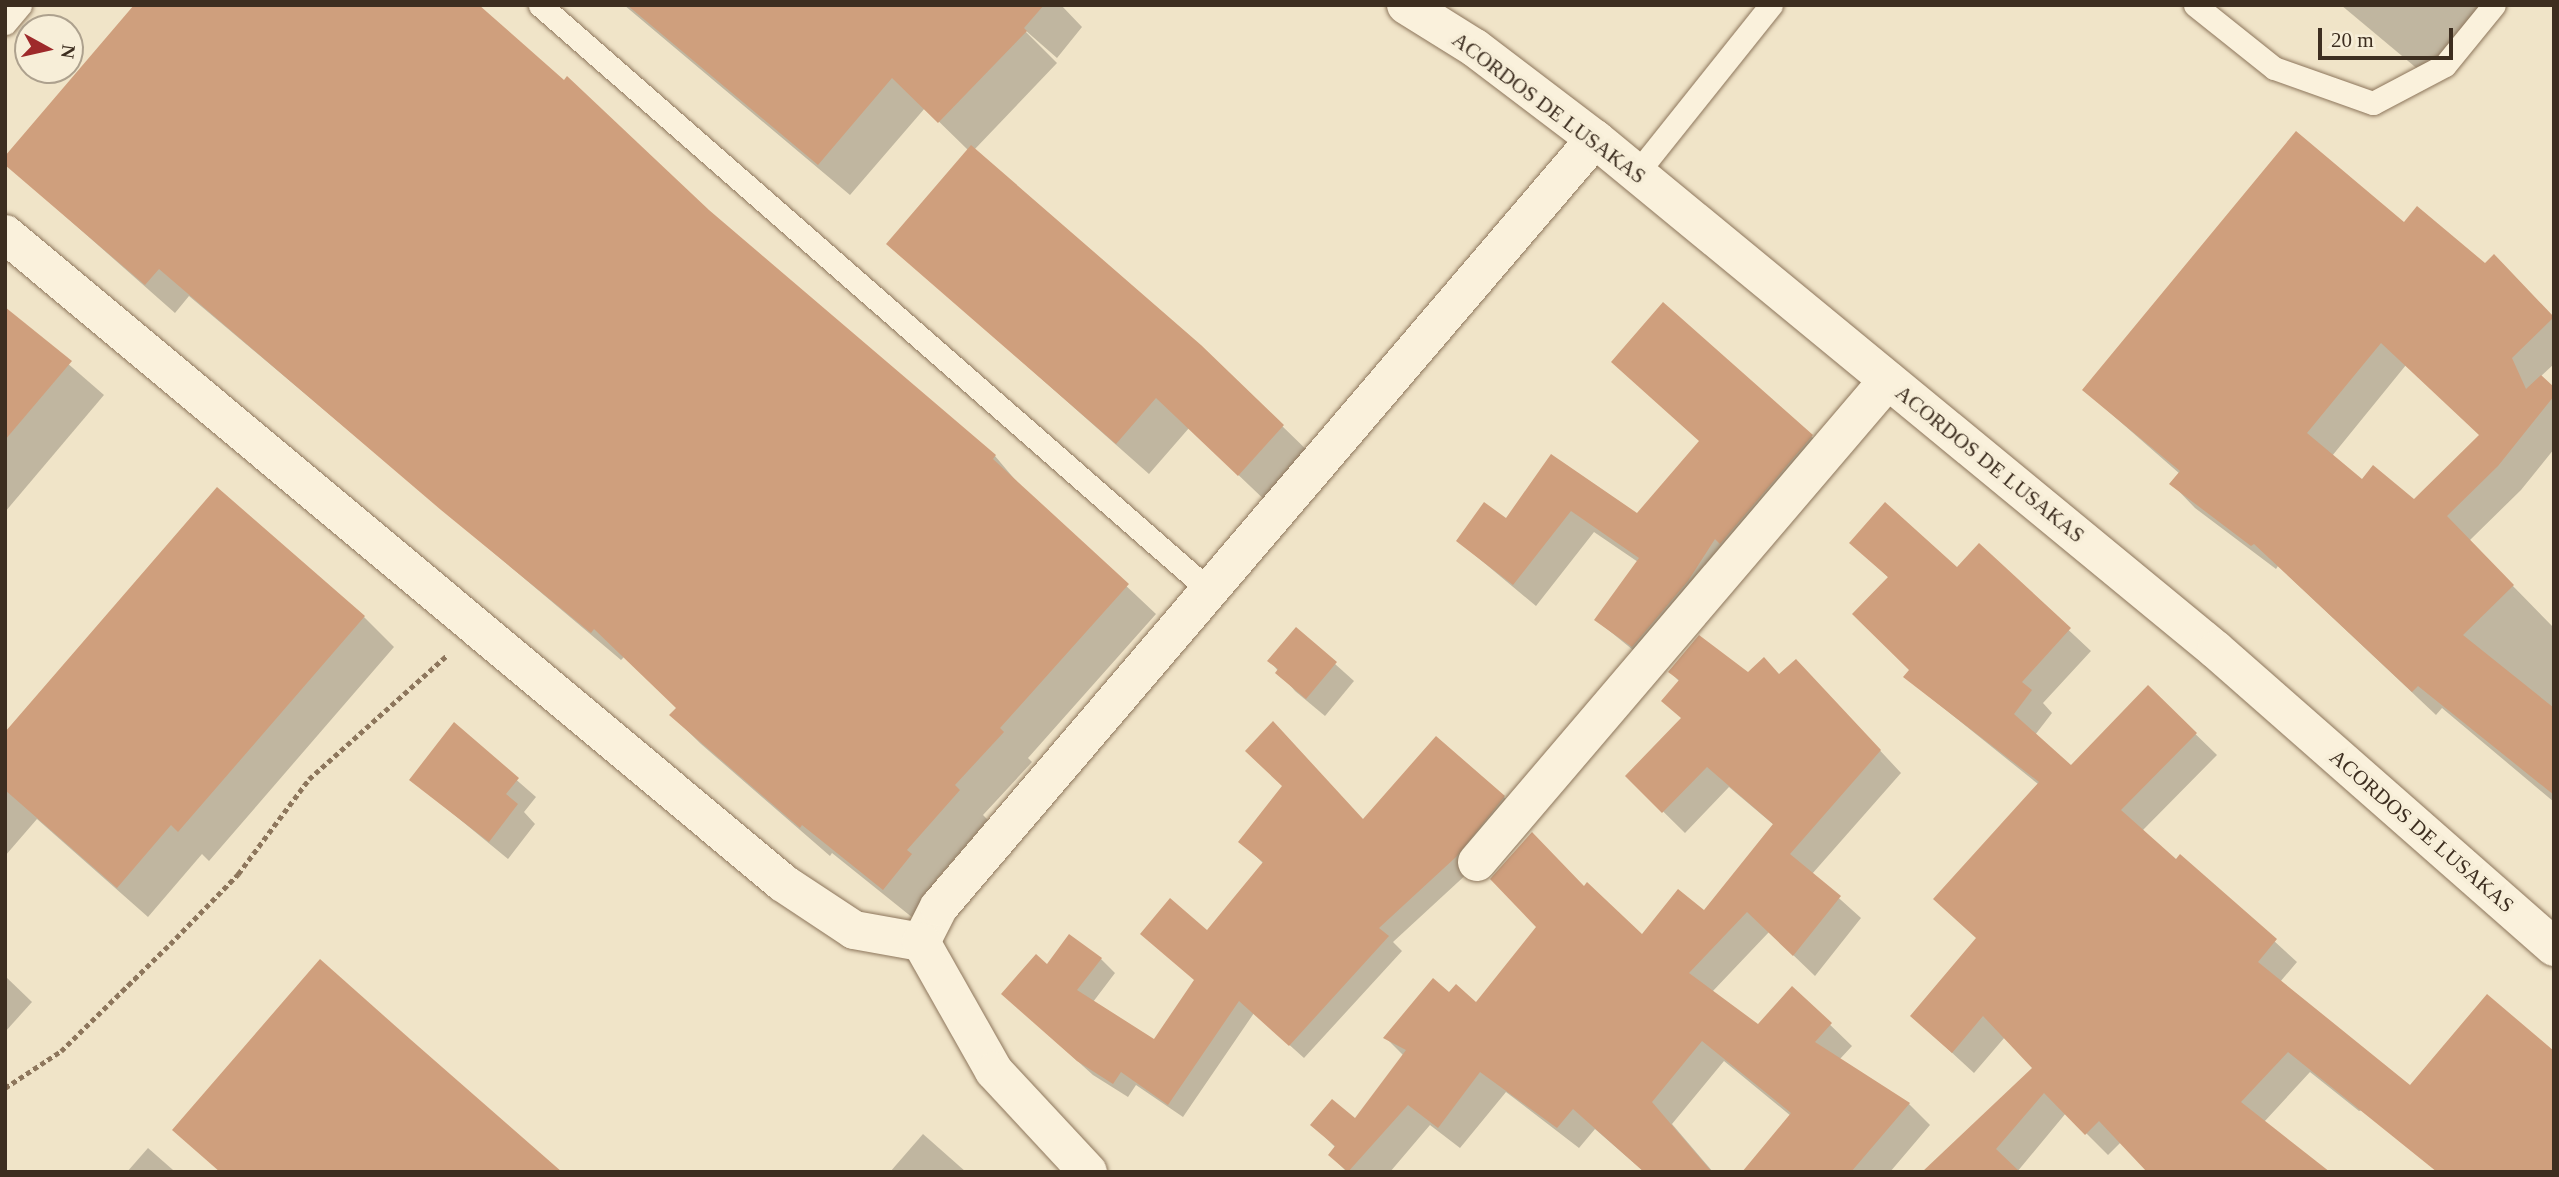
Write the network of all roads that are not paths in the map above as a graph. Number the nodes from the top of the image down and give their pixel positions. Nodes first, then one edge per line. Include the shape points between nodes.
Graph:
1 (20, 5) edge
2 (540, 5) edge
3 (1406, 5) edge
4 (1771, 5) edge
5 (2195, 5) edge
6 (2494, 5) edge
7 (5, 23) edge
8 (1595, 139) junction
9 (1636, 173) junction
10 (5, 234) edge
11 (1888, 380) junction
12 (1210, 591) junction
13 (1477, 862) dead end
14 (921, 942) junction
15 (2554, 947) edge
16 (1088, 1172) edge

1 - 7 lane
2 - 12 lane
3 - 8 street, ACORDOS DE LUSAKAS via 1475,48
4 - 9 lane
5 - 6 lane via 2274,68 2373,103 2445,65
8 - 9 street, ACORDOS DE LUSAKAS
8 - 12 street
9 - 11 street, ACORDOS DE LUSAKAS
10 - 14 street via 783,883 854,930
11 - 13 street
11 - 15 street, ACORDOS DE LUSAKAS via 2216,650
12 - 14 street via 939,907
14 - 16 street via 995,1071

